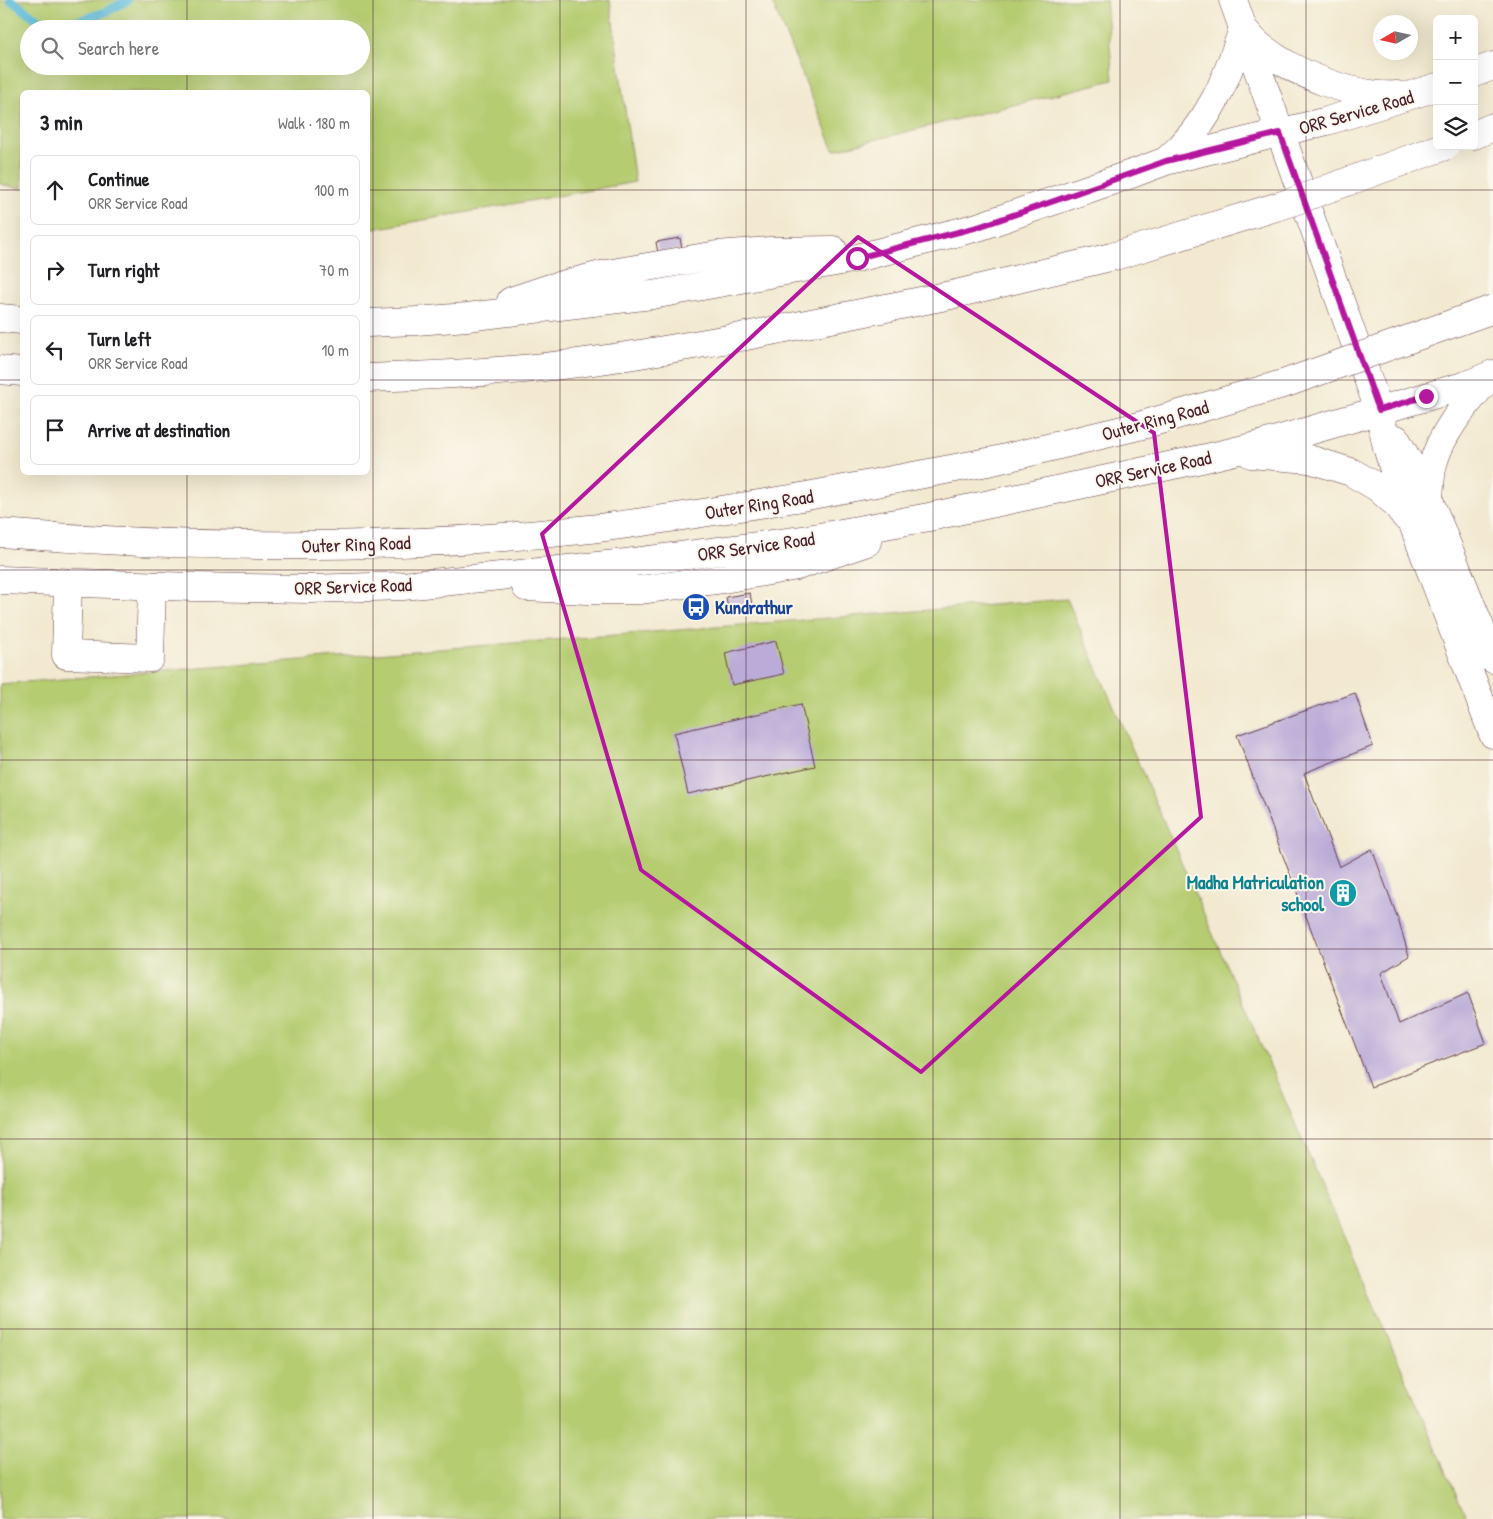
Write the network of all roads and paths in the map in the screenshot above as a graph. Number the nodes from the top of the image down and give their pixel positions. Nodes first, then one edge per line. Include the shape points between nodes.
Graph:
1 (1233, 0) edge
2 (1242, 28) junction
3 (1493, 66) edge
4 (1478, 72) edge
5 (1430, 90) edge
6 (1493, 128) edge
7 (1280, 133) junction
8 (1478, 134) edge
9 (1434, 150) edge
10 (1166, 161) junction
11 (1493, 309) edge
12 (0, 318) edge
13 (20, 320) edge
14 (370, 323) edge
15 (0, 370) edge
16 (20, 372) edge
17 (1492, 375) edge
18 (370, 378) edge
19 (1379, 410) junction
20 (1225, 453) junction
21 (1429, 500) junction
22 (1414, 528) junction
23 (0, 533) edge
24 (0, 580) edge
25 (68, 583) junction
26 (152, 586) junction
27 (1493, 659) edge
28 (1493, 734) edge

1 - 2 main road
2 - 5 main road via 1260,46 1309,75 1348,89 1388,95
2 - 7 main road
2 - 10 main road via 1230,68 1216,97 1182,148
3 - 4 main road
5 - 7 main road, ORR Service Road
6 - 8 main road
7 - 10 main road, ORR Service Road
7 - 19 main road
9 - 18 main road, bridge via 1289,203 1115,256 951,295 632,356 536,368
10 - 14 main road, ORR Service Road via 978,227 848,260 652,295 468,317
11 - 23 main road, Outer Ring Road, bridge via 1286,383 1148,423 993,461 796,498 590,529 392,543 278,546 175,544
12 - 13 main road
15 - 16 main road
17 - 19 main road, ORR Service Road
17 - 21 main road via 1454,421 1439,447 1433,464
19 - 20 main road, ORR Service Road
19 - 21 main road
19 - 22 main road via 1387,447
20 - 22 main road via 1309,459 1351,472 1377,487 1395,503
20 - 26 main road, ORR Service Road via 938,515 793,541 626,563 404,586 310,589
21 - 27 main road
22 - 28 main road
24 - 25 main road, ORR Service Road
25 - 26 main road, ORR Service Road
25 - 26 main road via 66,655 150,658

